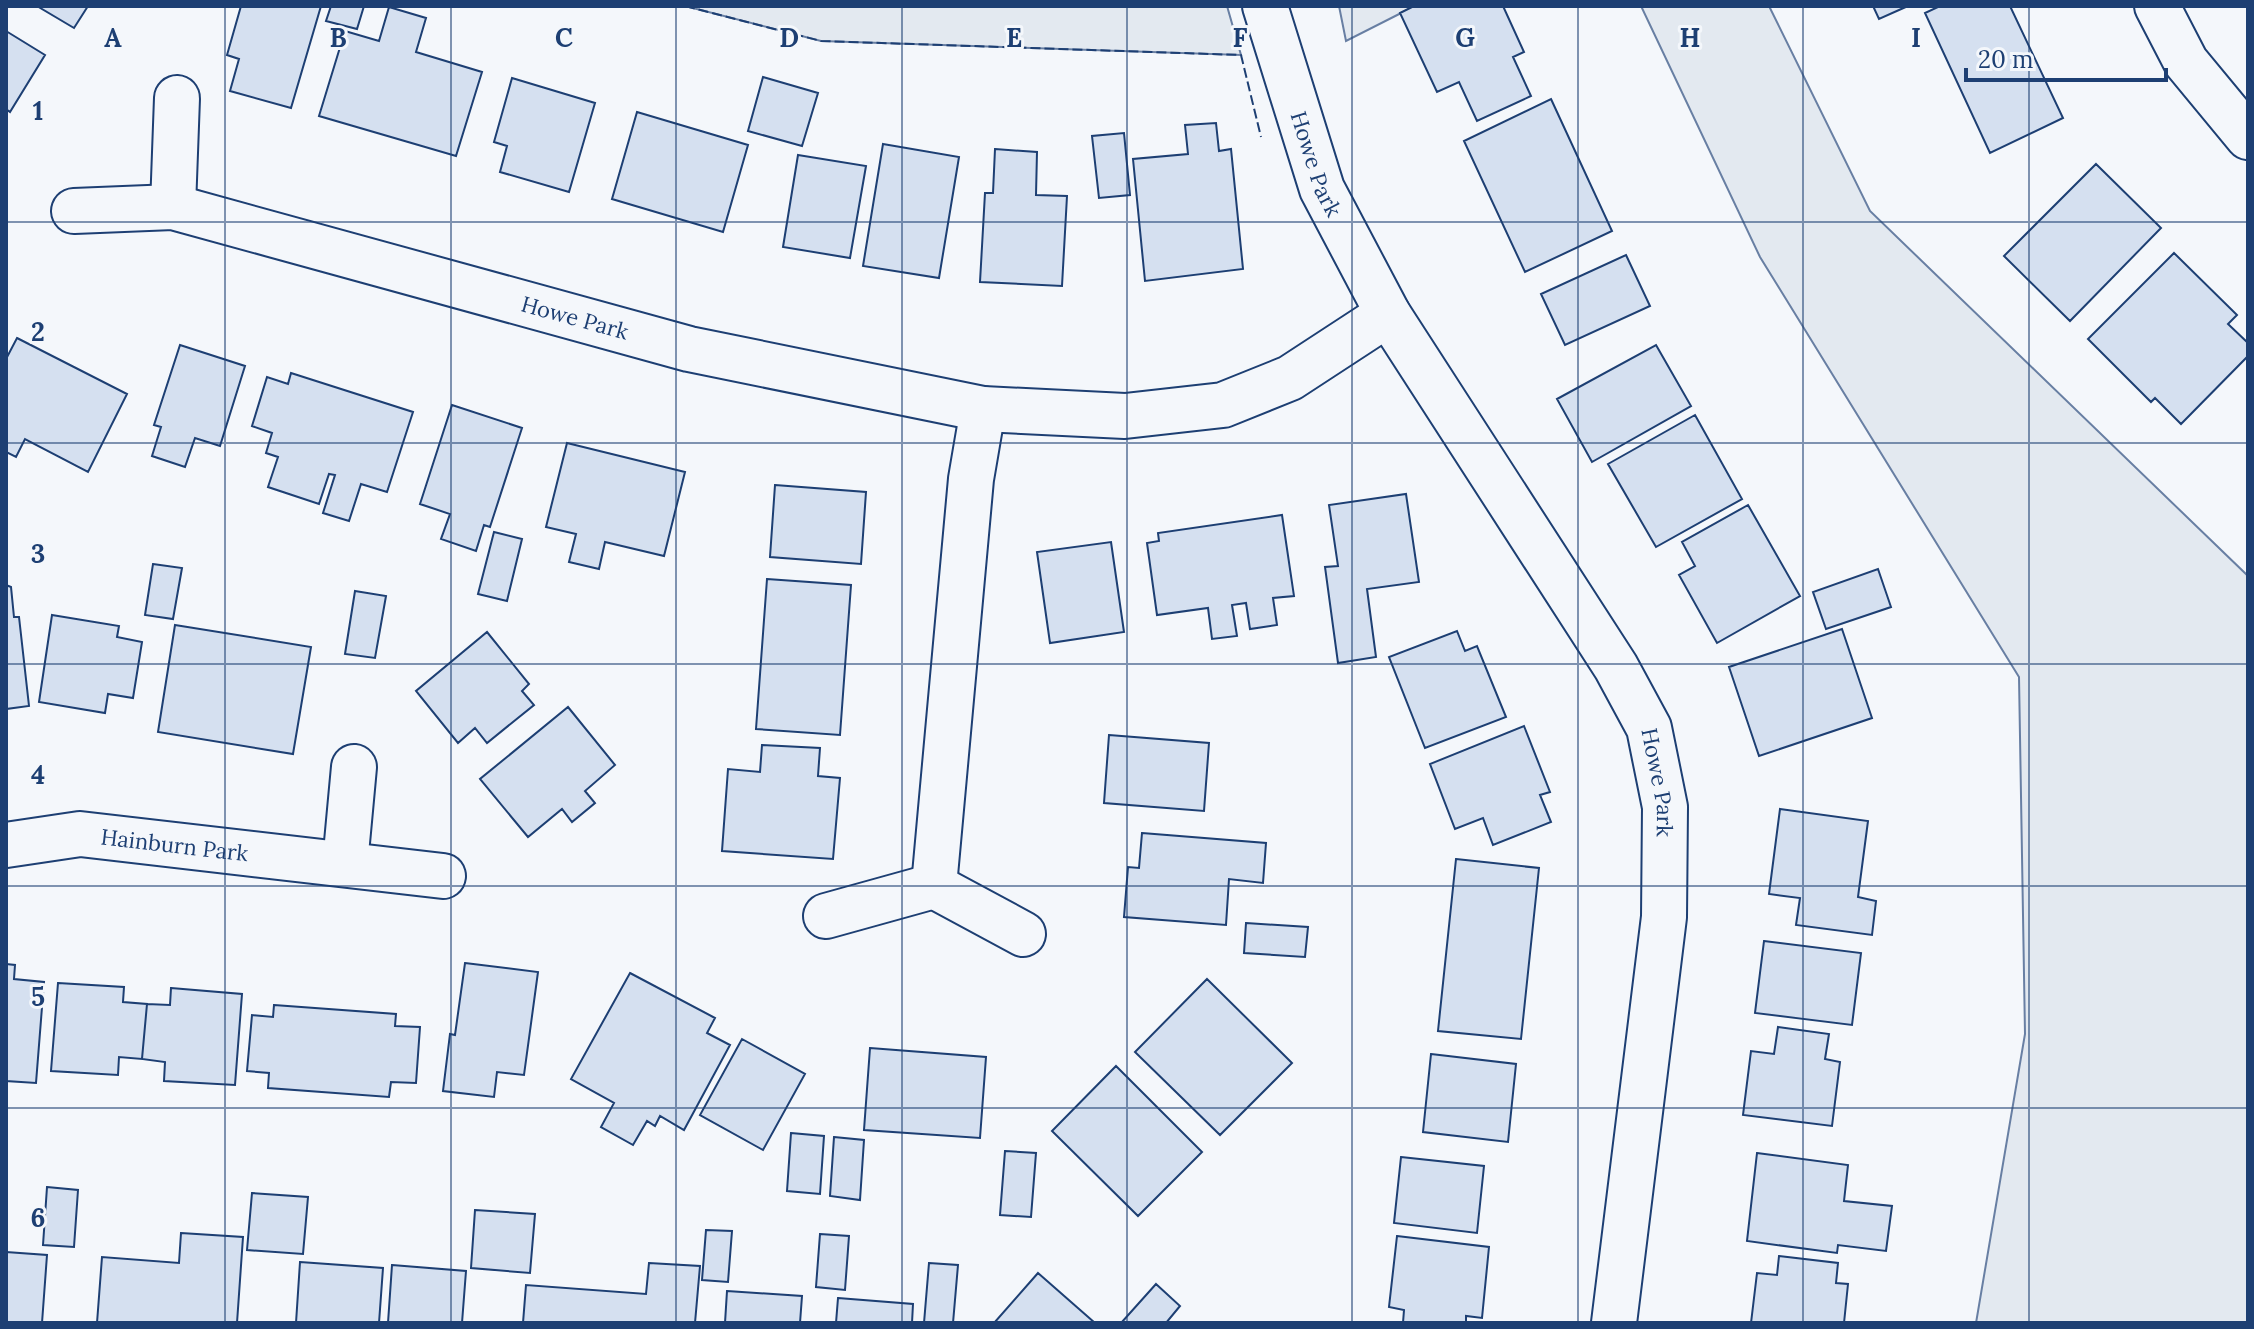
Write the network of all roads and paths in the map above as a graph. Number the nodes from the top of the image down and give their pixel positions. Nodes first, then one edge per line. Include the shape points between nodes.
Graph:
1 (1265, 6) edge
2 (2157, 6) edge
3 (177, 98) dead end
4 (2248, 137) edge
5 (173, 207) junction
6 (74, 211) dead end
7 (1388, 314) junction
8 (983, 409) junction
9 (354, 767) dead end
10 (6, 845) edge
11 (345, 864) junction
12 (443, 876) dead end
13 (934, 886) junction
14 (826, 916) dead end
15 (1023, 934) dead end
16 (1614, 1323) edge

1 - 7 street, Howe Park via 1322,189
2 - 4 street via 2186,62
3 - 5 street
5 - 6 street, Howe Park
5 - 8 street, Howe Park via 689,349
7 - 8 street, Howe Park via 1290,378 1223,405 1125,416
7 - 16 street, Howe Park via 1616,667 1649,728 1665,807 1664,917
8 - 13 street via 971,479
9 - 11 street
10 - 11 street, Hainburn Park via 80,834
11 - 12 street, Hainburn Park
13 - 14 street
13 - 15 street

